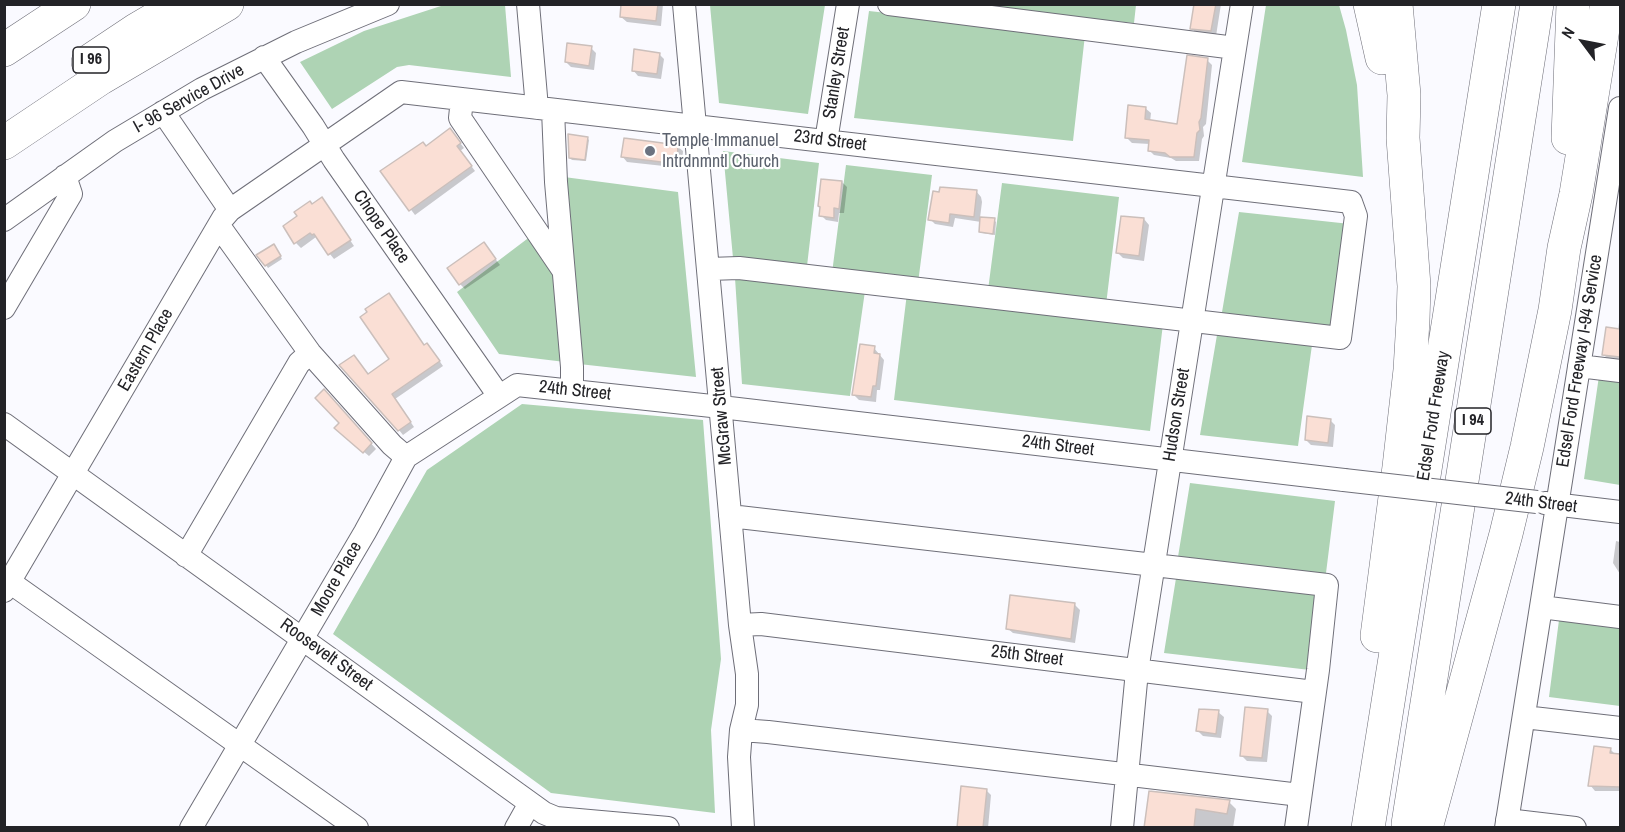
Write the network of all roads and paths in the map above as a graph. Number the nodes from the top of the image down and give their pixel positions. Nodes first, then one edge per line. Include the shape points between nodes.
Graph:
1 (74, 4) edge
2 (180, 4) edge
3 (227, 4) edge
4 (388, 4) edge
5 (528, 4) edge
6 (684, 4) edge
7 (848, 4) edge
8 (889, 4) edge
9 (1242, 4) edge
10 (1370, 4) edge
11 (1395, 4) edge
12 (1499, 4) edge
13 (1537, 4) edge
14 (1573, 4) edge
15 (1607, 4) edge
16 (1235, 48) junction
17 (4, 50) edge
18 (264, 57) junction
19 (462, 99) junction
20 (1620, 108) edge
21 (545, 109) junction
22 (163, 112) junction
23 (4, 118) edge
24 (696, 126) junction
25 (1403, 138) junction
26 (826, 141) junction
27 (4, 143) edge
28 (325, 144) junction
29 (65, 176) junction
30 (1214, 186) junction
31 (224, 218) junction
32 (4, 220) edge
33 (1610, 232) edge
34 (1564, 248) junction
35 (709, 269) junction
36 (563, 270) junction
37 (4, 308) edge
38 (1192, 321) junction
39 (310, 353) junction
40 (1580, 366) junction
41 (1620, 371) edge
42 (572, 390) junction
43 (499, 396) junction
44 (721, 407) junction
45 (4, 424) edge
46 (406, 457) junction
47 (1170, 459) junction
48 (73, 474) junction
49 (1547, 503) junction
50 (1620, 512) edge
51 (730, 516) junction
52 (186, 556) junction
53 (1154, 565) junction
54 (6, 583) edge
55 (1541, 607) junction
56 (1620, 617) edge
57 (740, 625) junction
58 (303, 638) junction
59 (1137, 671) junction
60 (1314, 692) junction
61 (1524, 717) junction
62 (1620, 728) edge
63 (741, 730) junction
64 (240, 745) junction
65 (1127, 776) junction
66 (1300, 795) junction
67 (530, 803) junction
68 (1507, 824) edge
69 (353, 826) edge
70 (656, 827) edge
71 (191, 828) edge
72 (516, 828) edge
73 (743, 828) edge
74 (1122, 828) edge
75 (1296, 828) edge
76 (1366, 828) edge
77 (1407, 828) edge
78 (1426, 828) edge
79 (1575, 828) edge

1 - 17 highway
2 - 23 highway, I 96
3 - 27 highway via 101,78
4 - 18 street, I- 96 Service Drive
5 - 21 street
6 - 24 street, McGraw Street
7 - 26 street, Stanley Street
8 - 16 street
9 - 16 street, Hudson Street
10 - 25 highway via 1387,92
11 - 25 highway via 1404,95
12 - 76 highway, Edsel Ford Freeway / I 94
13 - 77 highway, I 94
14 - 34 highway
15 - 34 highway
16 - 30 street, Hudson Street
18 - 22 street, I- 96 Service Drive
18 - 28 street, Chope Place
19 - 21 street, 23rd Street
19 - 28 street, 23rd Street via 401,92
19 - 36 street via 460,118
20 - 33 street, Edsel Ford Freeway I-94 Service
21 - 24 street, 23rd Street
21 - 36 street
22 - 29 street, I- 96 Service Drive
22 - 31 street
24 - 26 street, 23rd Street
24 - 35 street, McGraw Street
25 - 76 highway via 1413,320 1366,730
26 - 30 street, 23rd Street
28 - 31 street, Eastern Place
28 - 43 street, Chope Place
29 - 32 street, I- 96 Service Drive
29 - 37 street via 71,194
30 - 38 street, Hudson Street
30 - 38 street, 23rd Street via 1351,202 1356,216 1340,338
31 - 39 street
31 - 48 street, Eastern Place
33 - 40 street, Edsel Ford Freeway I-94 Service
34 - 78 highway via 1555,310 1506,534
35 - 38 street via 739,268
35 - 44 street, McGraw Street
36 - 42 street
38 - 47 street, Hudson Street
39 - 46 street
39 - 52 street via 299,363
40 - 41 street
40 - 49 street, Edsel Ford Freeway I-94 Service
42 - 43 street, 24th Street via 517,385
42 - 44 street, 24th Street
43 - 46 street, Moore Place
44 - 47 street, 24th Street
44 - 51 street, McGraw Street
45 - 48 street, Roosevelt Street
46 - 58 street, Moore Place
47 - 49 street, 24th Street, bridge
47 - 53 street, Hudson Street
48 - 52 street, Roosevelt Street
48 - 54 street, Eastern Place
49 - 50 street, 24th Street
49 - 55 street, Edsel Ford Freeway I-94 Service
51 - 53 street
51 - 57 street, McGraw Street
52 - 58 street, Roosevelt Street
53 - 59 street, Hudson Street
53 - 60 street via 1326,585
54 - 64 street
55 - 56 street
55 - 61 street, Edsel Ford Freeway I-94 Service
57 - 59 street, 25th Street via 761,624
57 - 63 street, McGraw Street via 747,674 747,705
58 - 64 street, Moore Place
58 - 67 street, Roosevelt Street
59 - 60 street, 25th Street
59 - 65 street, Hudson Street
60 - 66 street
61 - 62 street
61 - 68 street, Edsel Ford Freeway I-94 Service
63 - 65 street
63 - 73 street, McGraw Street
64 - 69 street
64 - 71 street, Moore Place
65 - 66 street
65 - 74 street, Hudson Street
66 - 75 street
67 - 70 street, Roosevelt Street via 556,818
67 - 72 street
68 - 79 street

